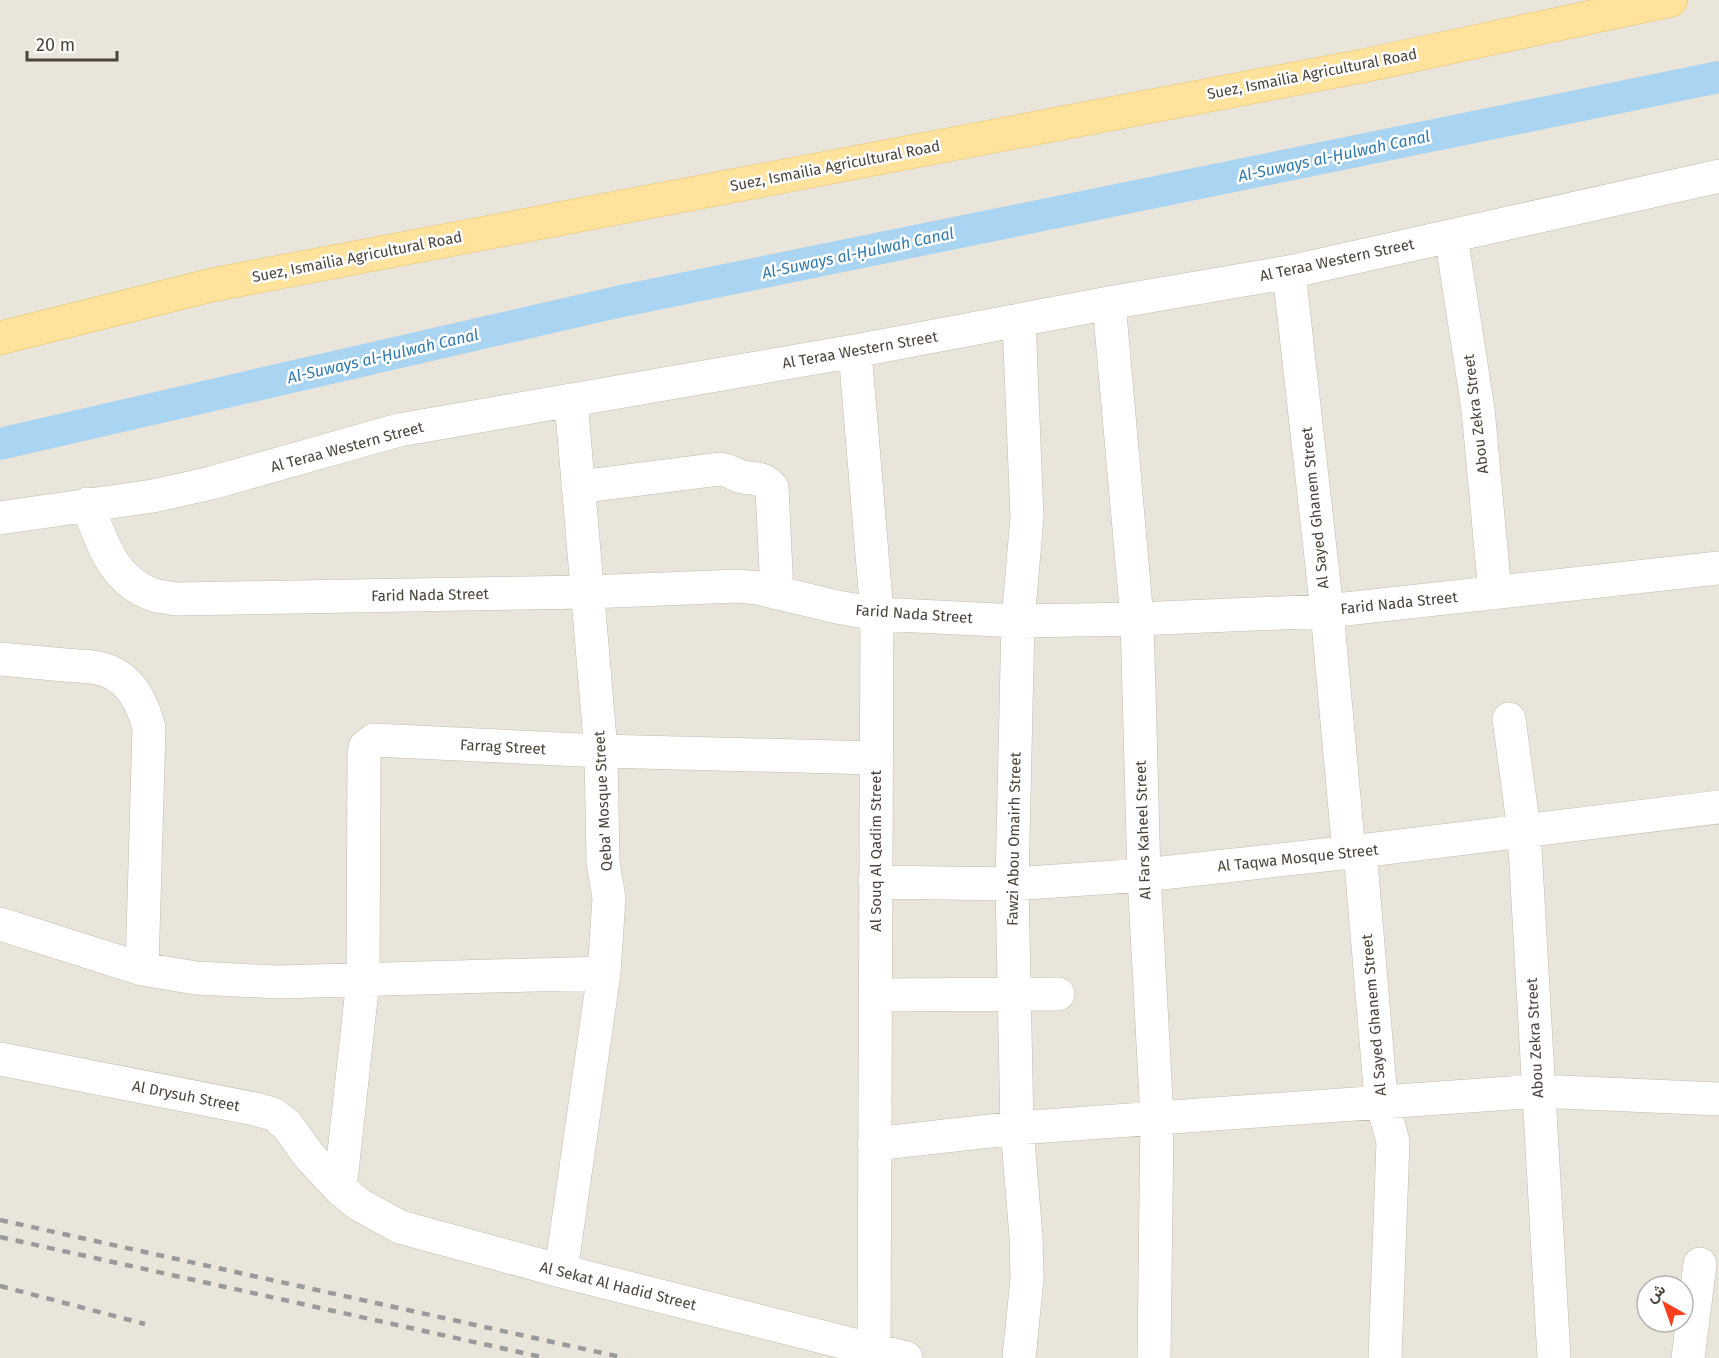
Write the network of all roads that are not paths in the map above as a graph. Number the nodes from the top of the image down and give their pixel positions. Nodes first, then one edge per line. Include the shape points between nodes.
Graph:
1 (1671, 0) edge
2 (1719, 177) edge
3 (1450, 236) junction
4 (1289, 272) junction
5 (1110, 303) junction
6 (1019, 320) junction
7 (0, 338) edge
8 (855, 351) junction
9 (571, 400) junction
10 (579, 487) junction
11 (87, 504) junction
12 (0, 518) edge
13 (1719, 568) edge
14 (588, 592) junction
15 (777, 593) junction
16 (1495, 593) junction
17 (1327, 611) junction
18 (876, 614) junction
19 (1137, 620) junction
20 (1018, 621) junction
21 (0, 659) edge
22 (1509, 719) dead end
23 (601, 752) junction
24 (876, 758) junction
25 (1719, 807) edge
26 (1524, 830) junction
27 (1355, 852) junction
28 (1144, 875) junction
29 (875, 882) junction
30 (1012, 884) junction
31 (0, 924) edge
32 (142, 969) junction
33 (604, 973) junction
34 (363, 980) junction
35 (1015, 994) junction
36 (1058, 994) dead end
37 (875, 995) junction
38 (0, 1059) edge
39 (1538, 1091) junction
40 (1719, 1099) edge
41 (1382, 1101) junction
42 (1156, 1118) junction
43 (1017, 1128) junction
44 (874, 1144) junction
45 (340, 1189) junction
46 (1700, 1264) dead end
47 (561, 1271) junction
48 (874, 1351) junction
49 (906, 1358) edge
50 (1018, 1358) edge
51 (1154, 1358) edge
52 (1385, 1358) edge
53 (1554, 1358) edge
54 (1688, 1358) edge

1 - 7 main road, Suez, Ismailia Agricultural Road via 1362,66 212,285
2 - 3 street, Al Teraa Western Street
3 - 4 street, Al Teraa Western Street
3 - 16 street, Abou Zekra Street via 1478,409
4 - 5 street, Al Teraa Western Street
4 - 17 street, Al Sayed Ghanem Street
5 - 6 street, Al Teraa Western Street
5 - 19 street, Al Fars Kaheel Street
6 - 8 street, Al Teraa Western Street
6 - 20 street, Fawzi Abou Omairh Street via 1027,518
8 - 9 street, Al Teraa Western Street
8 - 18 street, Al Souq Al Qadim Street
9 - 10 street, Qeba' Mosque Street
9 - 11 street, Al Teraa Western Street via 399,430 211,483 153,496
10 - 14 street, Qeba' Mosque Street
10 - 15 street via 720,469 768,482 772,488
11 - 12 street, Al Teraa Western Street
11 - 14 street, Farid Nada Street via 117,569 153,595 175,599
13 - 16 street, Farid Nada Street
14 - 15 street, Farid Nada Street via 738,586
14 - 23 street, Qeba' Mosque Street
15 - 18 street, Farid Nada Street
16 - 17 street, Farid Nada Street
17 - 19 street, Farid Nada Street
17 - 27 street, Al Sayed Ghanem Street
18 - 20 street, Farid Nada Street
18 - 24 street, Al Souq Al Qadim Street
19 - 20 street, Farid Nada Street
19 - 28 street, Al Fars Kaheel Street
20 - 30 street, Fawzi Abou Omairh Street
21 - 32 street via 99,668 128,684 145,710 148,728
22 - 26 street, Abou Zekra Street
23 - 24 street, Farrag Street
23 - 33 street, Qeba' Mosque Street via 602,844 609,898
23 - 34 street, Farrag Street via 374,740 365,747
24 - 29 street, Al Souq Al Qadim Street
25 - 26 street, Al Taqwa Mosque Street
26 - 27 street, Al Taqwa Mosque Street
26 - 39 street, Abou Zekra Street
27 - 28 street, Al Taqwa Mosque Street
27 - 41 street, Al Sayed Ghanem Street
28 - 30 street, Al Taqwa Mosque Street
28 - 42 street, Al Fars Kaheel Street
29 - 30 street, Al Taqwa Mosque Street
29 - 37 street, Al Souq Al Qadim Street
30 - 35 street, Fawzi Abou Omairh Street
31 - 32 street
32 - 34 street via 227,981
33 - 34 street
33 - 47 street, Qeba' Mosque Street
34 - 45 street
35 - 36 street
35 - 37 street
35 - 43 street, Fawzi Abou Omairh Street
37 - 44 street, Al Souq Al Qadim Street
38 - 45 street, Al Drysuh Street via 273,1114 287,1125 310,1158
39 - 40 street
39 - 41 street
39 - 53 street, Abou Zekra Street
41 - 42 street
41 - 52 street, Al Sayed Ghanem Street via 1393,1142
42 - 43 street
42 - 51 street, Al Fars Kaheel Street
43 - 44 street
43 - 50 street, Fawzi Abou Omairh Street via 1027,1279
44 - 48 street, Al Souq Al Qadim Street
45 - 47 street, Al Sekat Al Hadid Street via 400,1227
46 - 54 street
47 - 48 street, Al Sekat Al Hadid Street
48 - 49 street, Al Sekat Al Hadid Street

